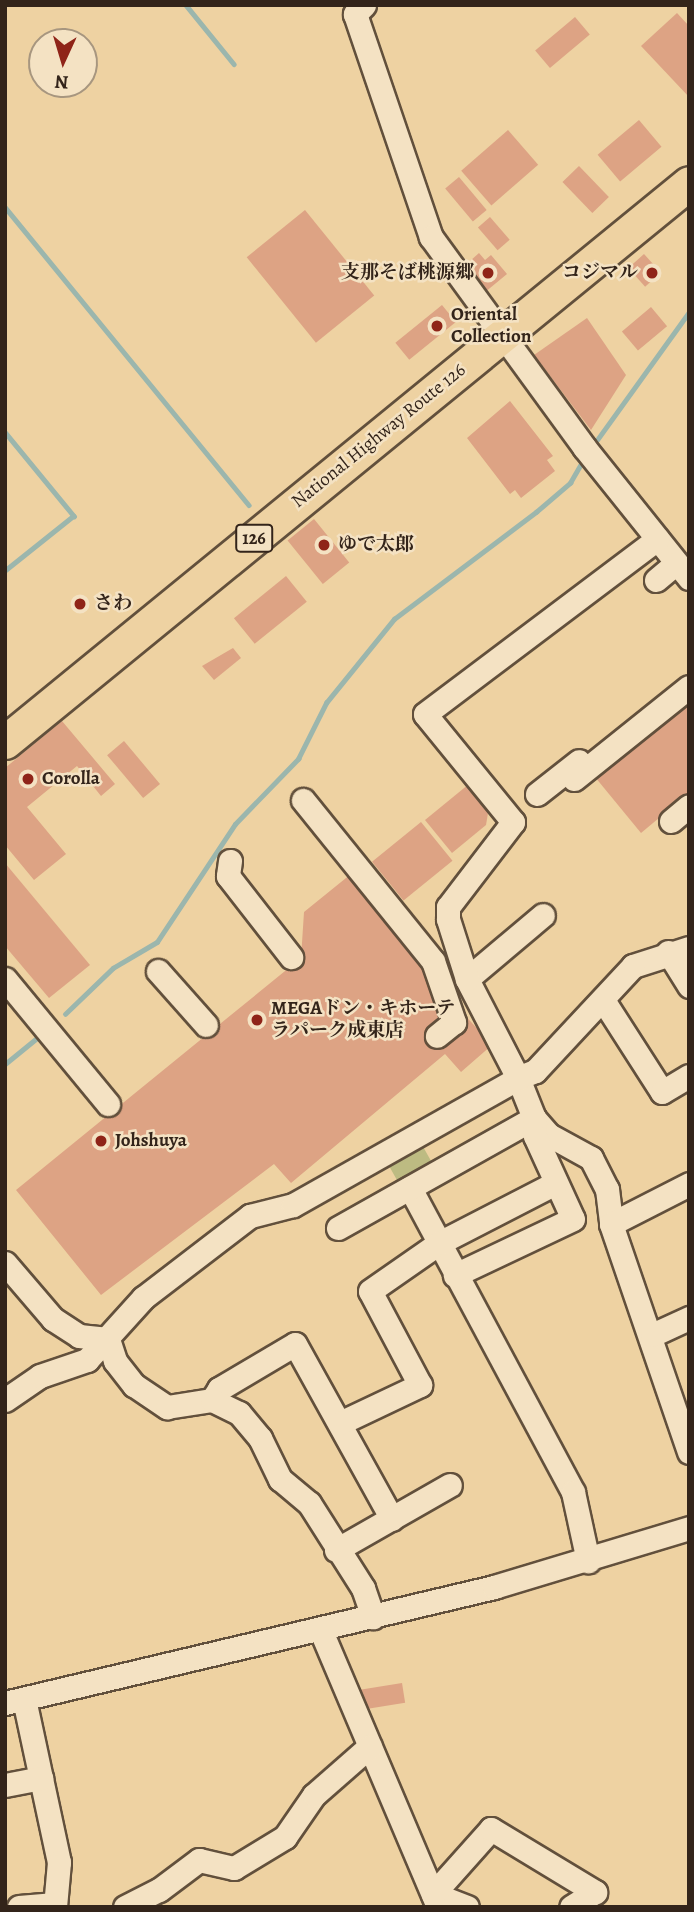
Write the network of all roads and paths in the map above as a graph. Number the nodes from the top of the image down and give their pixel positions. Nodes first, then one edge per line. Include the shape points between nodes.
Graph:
1 (364, 5) edge
2 (689, 183) edge
3 (504, 334) junction
4 (657, 539) junction
5 (684, 569) edge
6 (656, 580) dead end
7 (689, 687) edge
8 (5, 742) edge
9 (537, 794) dead end
10 (303, 800) dead end
11 (689, 806) edge
12 (671, 821) dead end
13 (230, 861) dead end
14 (543, 915) dead end
15 (679, 950) edge
16 (291, 957) dead end
17 (158, 971) dead end
18 (467, 979) junction
19 (689, 986) edge
20 (9, 991) edge
21 (603, 1000) junction
22 (206, 1025) dead end
23 (437, 1036) dead end
24 (689, 1076) edge
25 (518, 1078) junction
26 (108, 1104) dead end
27 (534, 1118) junction
28 (555, 1183) junction
29 (410, 1188) junction
30 (685, 1194) edge
31 (611, 1224) junction
32 (338, 1228) dead end
33 (439, 1243) junction
34 (5, 1263) edge
35 (455, 1275) junction
36 (689, 1318) edge
37 (652, 1335) junction
38 (108, 1339) junction
39 (5, 1400) edge
40 (212, 1400) junction
41 (340, 1423) junction
42 (689, 1452) edge
43 (450, 1485) dead end
44 (392, 1519) junction
45 (689, 1528) edge
46 (336, 1550) junction
47 (588, 1561) junction
48 (373, 1616) junction
49 (321, 1631) junction
50 (15, 1701) edge
51 (370, 1746) junction
52 (41, 1778) junction
53 (5, 1785) edge
54 (161, 1899) edge
55 (436, 1900) edge
56 (55, 1906) edge
57 (19, 1907) edge
58 (125, 1907) edge
59 (467, 1907) edge
60 (571, 1907) edge

1 - 3 street via 355,14 431,237
2 - 3 highway, National Highway Route 126 / 126
3 - 4 street
3 - 8 highway, National Highway Route 126 / 126
4 - 5 street
4 - 18 street via 425,714 513,822 448,908
5 - 6 street
7 - 9 street
10 - 23 street via 433,961 454,1022
11 - 12 street
13 - 16 street via 228,876
14 - 18 street
15 - 19 street
15 - 21 street via 633,966
17 - 22 street
18 - 25 street
20 - 26 street
21 - 24 street via 662,1092
21 - 25 street via 535,1071
25 - 27 street
25 - 38 street via 293,1205 250,1216 143,1298
27 - 28 street via 535,1136
27 - 29 street
27 - 31 street via 549,1135 591,1158 607,1189
28 - 33 street
28 - 35 street via 573,1219
29 - 32 street
29 - 33 street
30 - 31 street
31 - 37 street
33 - 35 street
33 - 41 street via 370,1291 420,1385
34 - 38 street via 53,1320 79,1336
35 - 47 street via 573,1492
36 - 37 street
37 - 42 street
38 - 39 street via 87,1360 40,1377
38 - 40 street via 134,1385 167,1407
40 - 41 street via 219,1389 295,1344
40 - 46 street via 239,1413 260,1438 280,1479 309,1503
41 - 44 street
43 - 44 street
44 - 46 street
45 - 47 street
46 - 48 street via 363,1588
47 - 48 street
48 - 49 street
49 - 50 street
49 - 51 street
50 - 52 street
51 - 54 street via 314,1795 285,1837 234,1868 199,1860
51 - 55 street
52 - 53 street
52 - 56 street via 59,1862
54 - 58 street
55 - 59 street
55 - 60 street via 491,1829 595,1892
56 - 57 street

